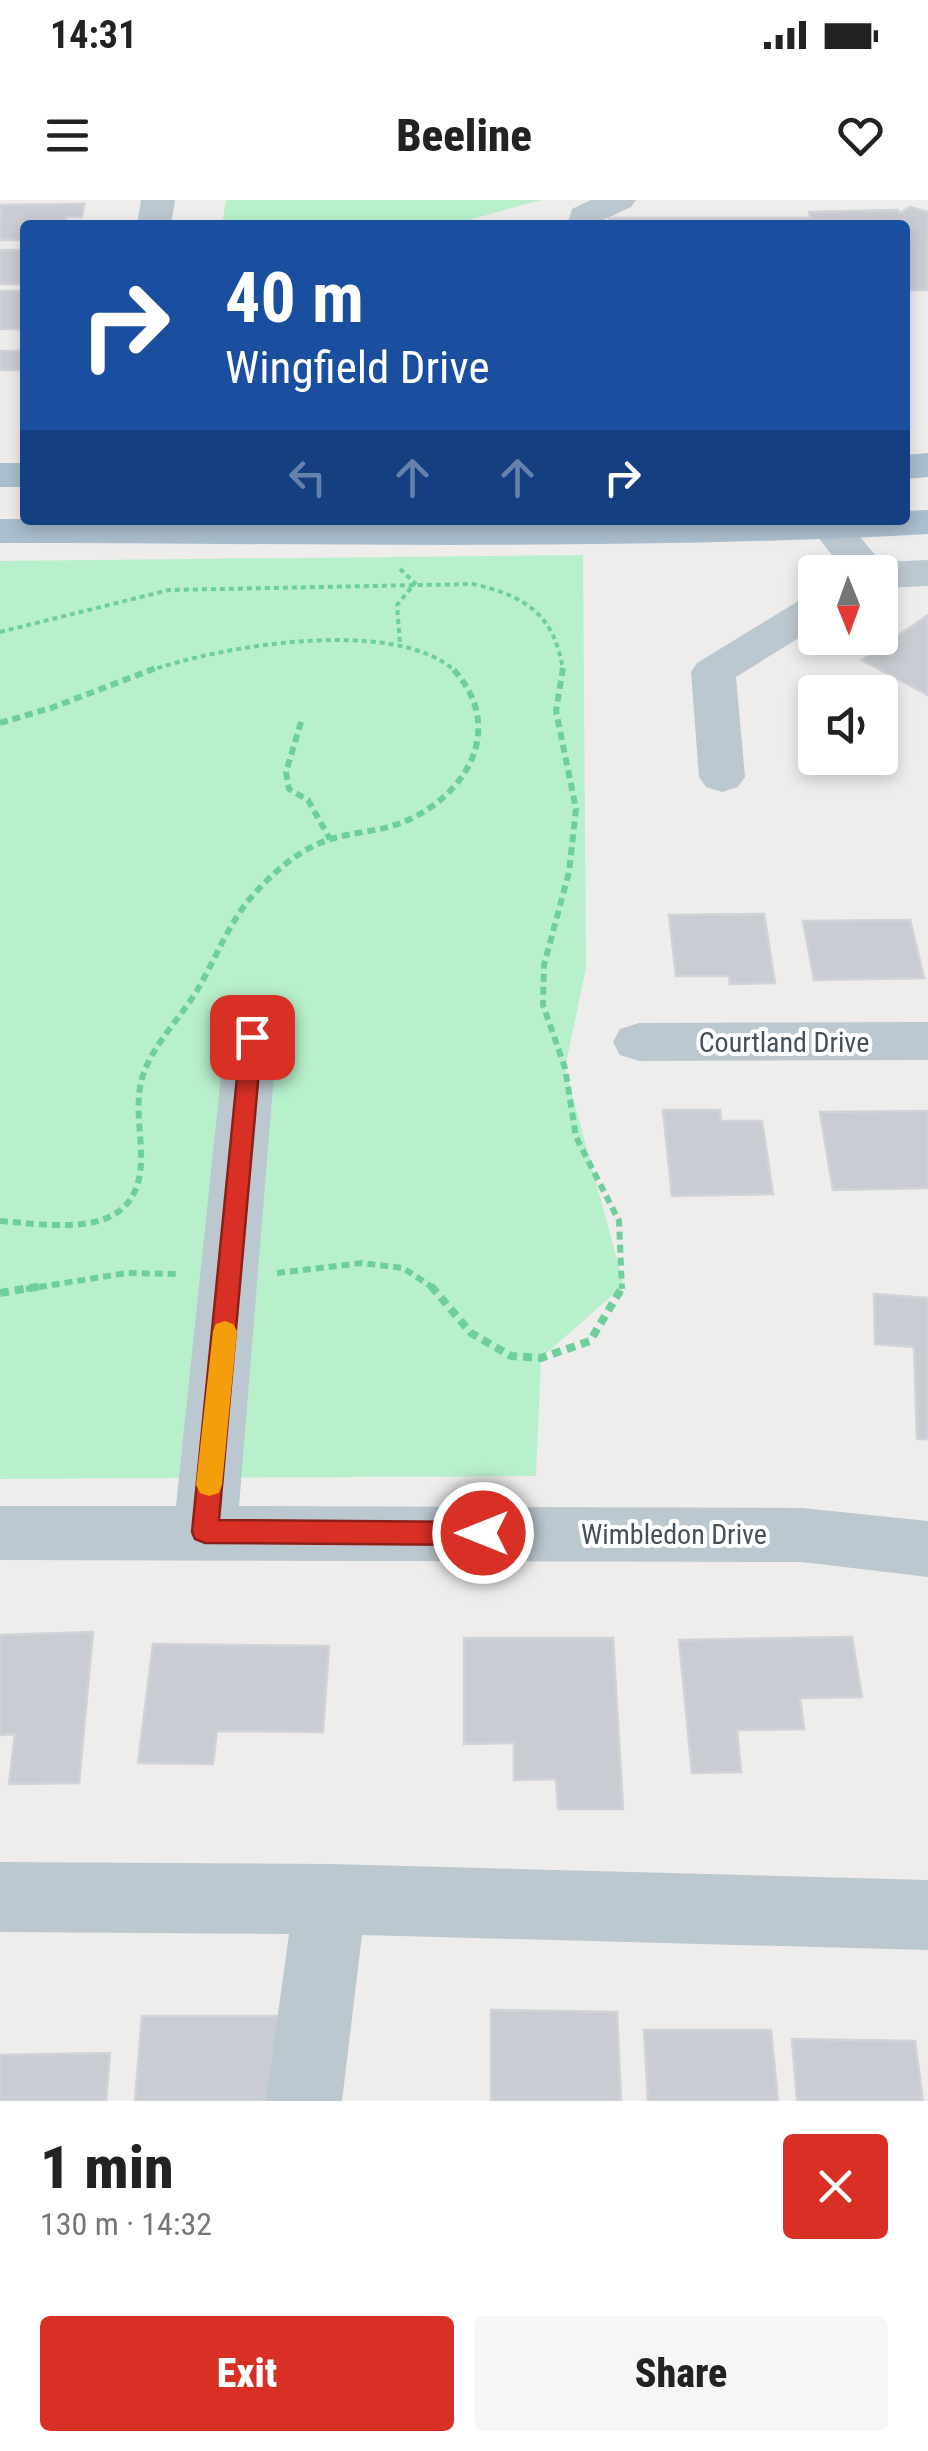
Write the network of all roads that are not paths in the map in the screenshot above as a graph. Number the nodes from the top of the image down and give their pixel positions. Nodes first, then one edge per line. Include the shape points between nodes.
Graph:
1 (619, 200) edge
2 (584, 220) edge
3 (102, 525) edge
4 (880, 525) edge
5 (831, 528) junction
6 (0, 531) edge
7 (853, 555) edge
8 (928, 573) edge
9 (898, 574) edge
10 (798, 620) edge
11 (722, 776) dead end
12 (252, 1037) dead end
13 (928, 1041) edge
14 (639, 1042) dead end
15 (205, 1532) junction
16 (0, 1533) edge
17 (928, 1549) edge
18 (0, 1897) edge
19 (330, 1899) junction
20 (928, 1915) edge
21 (304, 2101) edge

1 - 2 street
3 - 5 main road
3 - 6 main road
4 - 5 main road
5 - 7 street
8 - 9 street
10 - 11 street via 713,672
12 - 15 street
13 - 14 street, Courtland Drive
15 - 16 street, Wimbledon Drive
15 - 17 street, Wimbledon Drive via 802,1535
18 - 19 street
19 - 20 street
19 - 21 street

